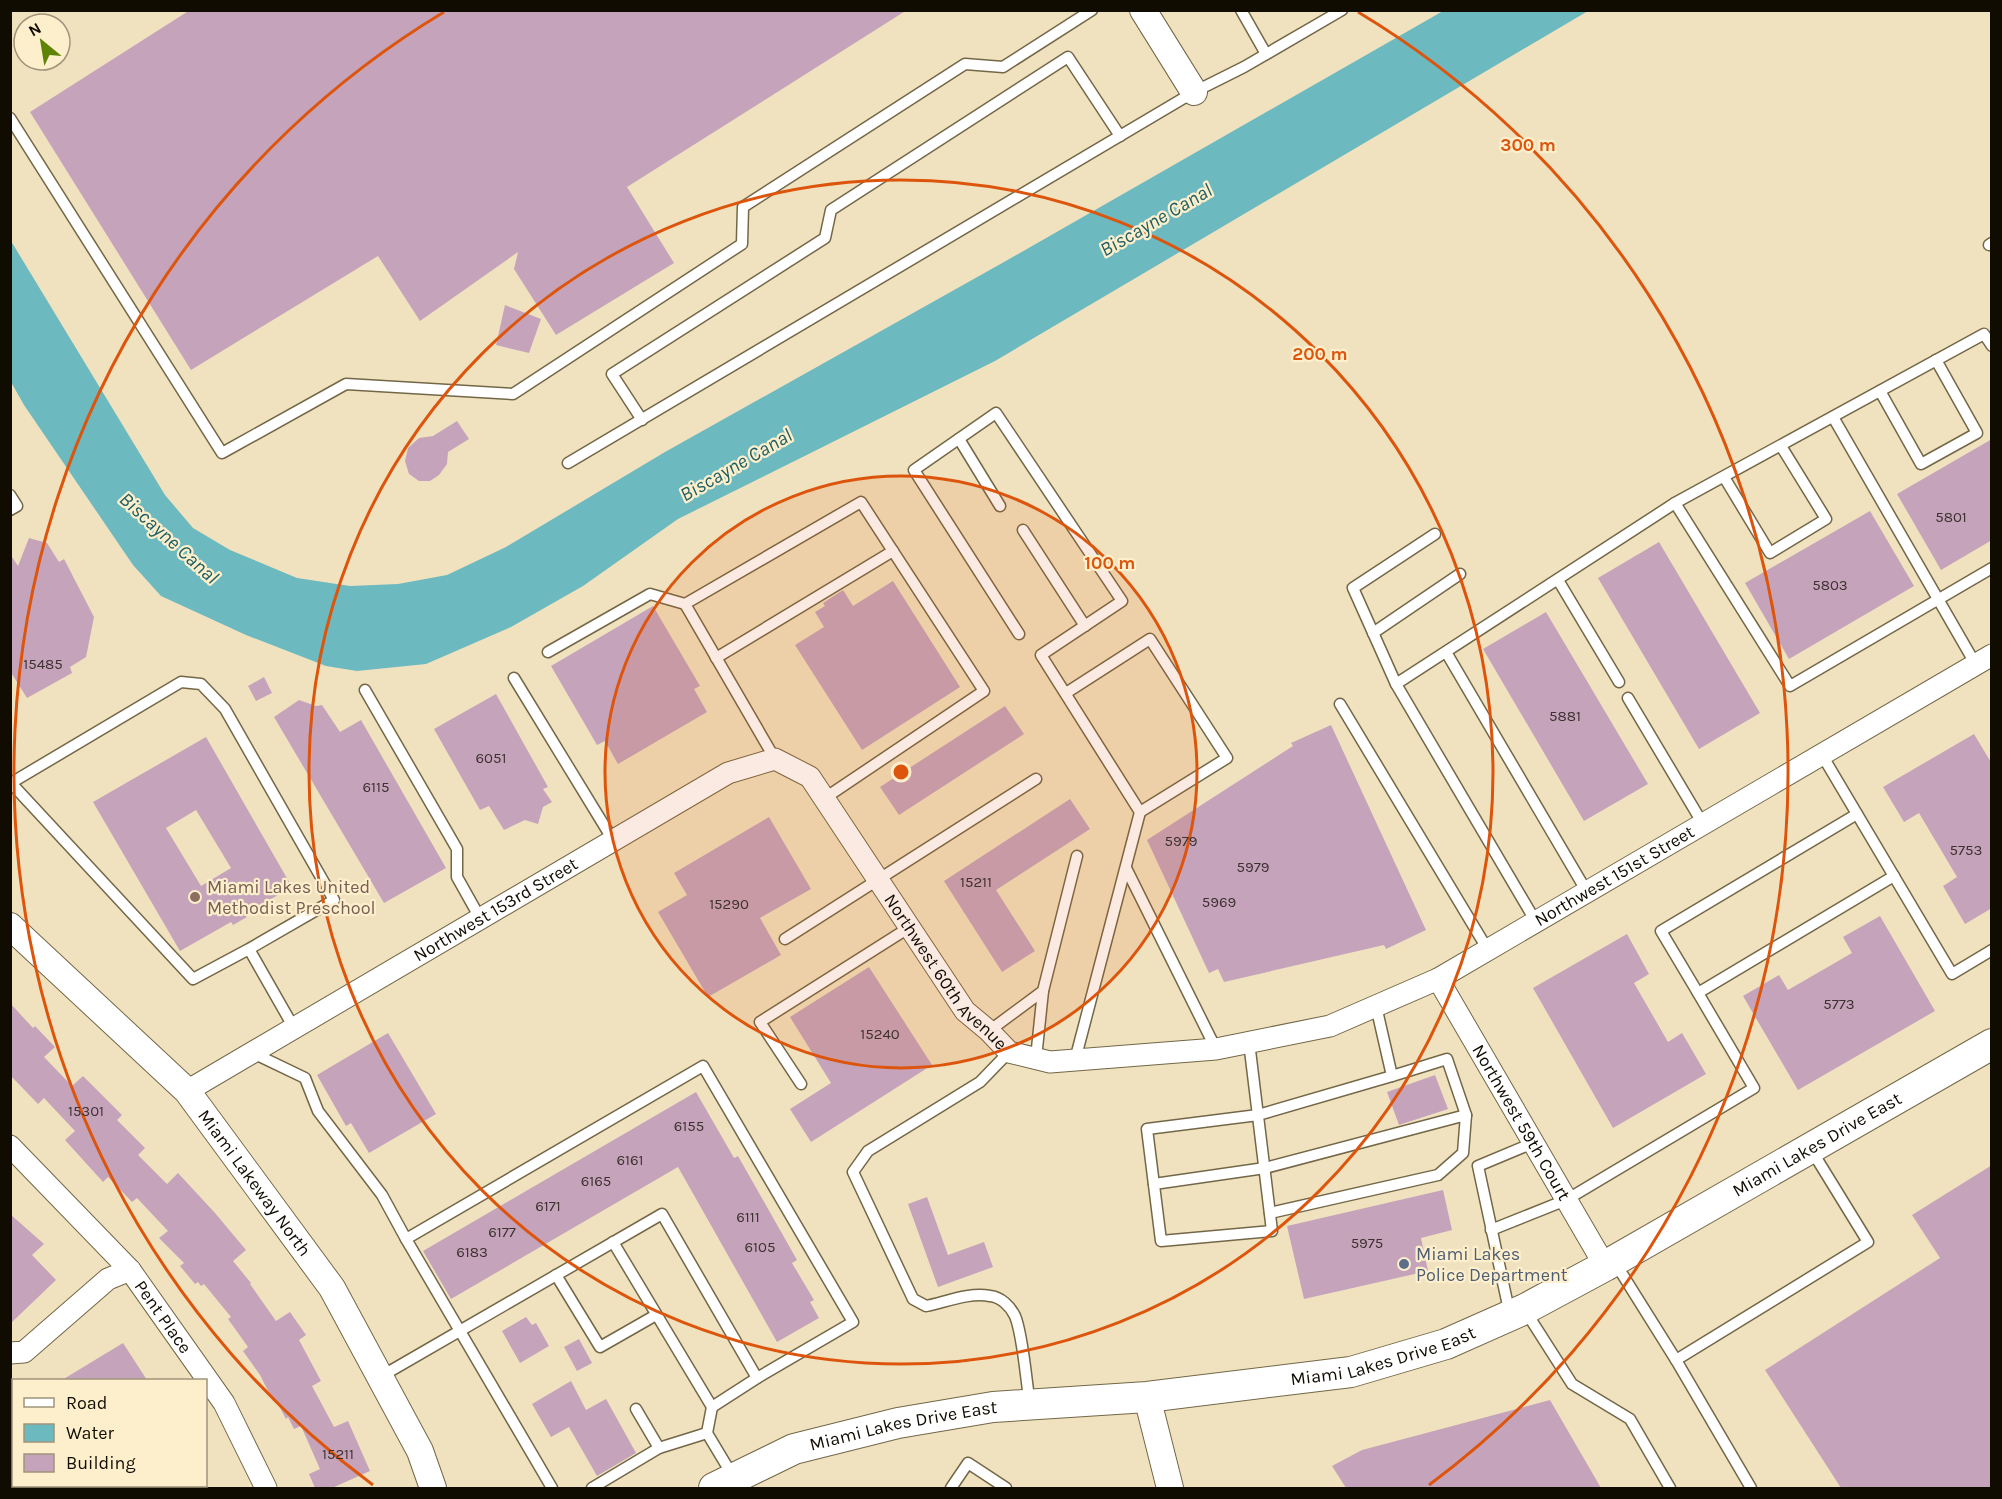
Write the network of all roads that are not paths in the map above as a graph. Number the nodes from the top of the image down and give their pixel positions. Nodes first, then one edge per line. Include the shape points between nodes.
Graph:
1 (1092, 10) edge
2 (1143, 10) edge
3 (1241, 10) edge
4 (1342, 10) edge
5 (1266, 54) junction
6 (1194, 92) junction
7 (10, 118) edge
8 (1120, 136) junction
9 (1992, 346) edge
10 (1936, 360) junction
11 (1880, 391) junction
12 (1833, 417) junction
13 (642, 420) junction
14 (959, 439) junction
15 (1781, 446) junction
16 (568, 463) dead end
17 (1724, 477) junction
18 (10, 495) edge
19 (1675, 503) junction
20 (1000, 506) dead end
21 (10, 510) edge
22 (1023, 530) dead end
23 (1435, 534) dead end
24 (893, 550) junction
25 (1992, 568) edge
26 (1460, 574) dead end
27 (1558, 580) junction
28 (1938, 599) junction
29 (685, 604) junction
30 (1085, 626) junction
31 (1373, 633) junction
32 (1019, 634) dead end
33 (548, 652) dead end
34 (1446, 652) junction
35 (716, 658) junction
36 (1984, 660) edge
37 (514, 678) dead end
38 (1619, 682) dead end
39 (1396, 684) junction
40 (365, 690) dead end
41 (1066, 693) junction
42 (1628, 698) dead end
43 (1340, 704) dead end
44 (1821, 755) junction
45 (775, 759) junction
46 (1036, 778) dead end
47 (11, 783) edge
48 (825, 798) junction
49 (1140, 812) junction
50 (1857, 814) junction
51 (1703, 824) junction
52 (613, 840) junction
53 (1077, 856) dead end
54 (1126, 868) junction
55 (1894, 876) junction
56 (878, 879) junction
57 (1587, 892) junction
58 (480, 918) junction
59 (1536, 922) junction
60 (10, 926) edge
61 (910, 927) junction
62 (785, 939) dead end
63 (249, 949) junction
64 (1488, 950) junction
65 (1992, 950) edge
66 (1438, 979) junction
67 (1043, 991) junction
68 (1698, 993) junction
69 (1376, 1006) junction
70 (294, 1028) junction
71 (989, 1030) junction
72 (1249, 1042) junction
73 (1992, 1044) edge
74 (1216, 1048) junction
75 (1009, 1052) junction
76 (252, 1053) junction
77 (1036, 1058) junction
78 (1075, 1060) junction
79 (1392, 1076) junction
80 (801, 1084) dead end
81 (187, 1091) junction
82 (1258, 1115) junction
83 (1466, 1116) junction
84 (1533, 1143) junction
85 (10, 1146) edge
86 (1810, 1148) junction
87 (1264, 1168) junction
88 (1154, 1184) junction
89 (1566, 1200) junction
90 (1270, 1213) junction
91 (1491, 1230) junction
92 (406, 1239) junction
93 (613, 1242) junction
94 (1609, 1263) junction
95 (130, 1270) junction
96 (556, 1275) junction
97 (1517, 1312) junction
98 (656, 1315) junction
99 (460, 1331) junction
100 (10, 1353) edge
101 (1676, 1360) junction
102 (380, 1377) junction
103 (758, 1378) junction
104 (1147, 1397) junction
105 (1030, 1405) junction
106 (712, 1407) junction
107 (636, 1409) dead end
108 (707, 1433) junction
109 (659, 1448) junction
110 (724, 1483) edge
111 (266, 1488) edge
112 (433, 1488) edge
113 (552, 1488) edge
114 (592, 1488) edge
115 (951, 1488) edge
116 (1006, 1488) edge
117 (1170, 1488) edge
118 (1670, 1488) edge
119 (1751, 1488) edge

1 - 7 lane via 1003,67 965,64 743,207 742,244 513,394 346,384 222,453
2 - 6 street
3 - 5 lane
4 - 5 lane
5 - 6 lane
6 - 8 lane
8 - 13 lane
8 - 13 lane via 1068,57 831,210 825,238 612,374
9 - 10 lane via 1984,334
10 - 11 lane
10 - 11 lane via 1977,433 1922,464
11 - 12 lane
12 - 15 lane
12 - 28 lane
13 - 16 lane
14 - 20 lane
14 - 30 lane via 996,413 1122,601
14 - 32 lane via 914,470
15 - 17 lane
15 - 17 lane via 1826,519 1770,553
17 - 19 lane
18 - 21 lane via 17,506
19 - 27 lane
19 - 28 lane via 1790,687
22 - 30 lane
23 - 31 lane via 1353,588
24 - 29 lane via 861,502
24 - 35 lane
24 - 48 lane via 984,691
25 - 28 lane
26 - 31 lane
27 - 34 lane
27 - 38 lane
28 - 36 lane
29 - 33 lane via 650,594
29 - 35 lane
30 - 41 lane via 1041,655
31 - 39 lane
34 - 39 lane
34 - 57 lane
35 - 45 lane
36 - 44 street, Northwest 151st Street
37 - 52 lane
39 - 59 lane
40 - 58 lane via 457,849 458,877
41 - 49 lane
41 - 49 lane via 1150,639 1227,758
42 - 51 lane
43 - 64 lane
44 - 50 lane
44 - 51 street, Northwest 151st Street
45 - 48 street, Northwest 60th Avenue via 810,777
45 - 52 street, Northwest 153rd Street via 728,773
46 - 56 lane
47 - 63 lane via 193,979
47 - 63 lane via 180,682 201,684 225,709 334,900
48 - 56 street, Northwest 60th Avenue
49 - 54 lane
50 - 55 lane
50 - 68 lane via 1661,931
51 - 57 street, Northwest 151st Street
52 - 58 street, Northwest 153rd Street
53 - 67 lane
54 - 74 lane
54 - 78 lane
55 - 65 lane via 1952,974
55 - 68 lane
56 - 61 street, Northwest 60th Avenue
56 - 62 lane
57 - 59 street, Northwest 151st Street
58 - 70 street, Northwest 153rd Street
59 - 64 street, Northwest 151st Street
60 - 81 street, Miami Lakeway North
61 - 71 street, Northwest 60th Avenue via 965,1011
61 - 80 lane via 760,1022
63 - 70 lane
64 - 66 street, Northwest 151st Street
66 - 69 street, Northwest 151st Street
66 - 84 street, Northwest 59th Court
67 - 71 lane
67 - 77 lane
68 - 89 lane via 1754,1088
69 - 72 street, Northwest 151st Street via 1330,1026
69 - 79 lane
70 - 76 street, Northwest 153rd Street
71 - 75 street, Northwest 60th Avenue
72 - 74 street, Northwest 151st Street
72 - 82 lane
73 - 86 main road, Miami Lakes Drive East
74 - 78 street, Northwest 60th Avenue
75 - 77 street, Northwest 60th Avenue
75 - 105 lane via 980,1082 868,1151 853,1172 913,1299 926,1306 971,1296 992,1296 1005,1303 1015,1316
76 - 81 street, Northwest 153rd Street
76 - 92 lane via 304,1078 318,1111 382,1195
77 - 78 street, Northwest 60th Avenue via 1050,1062
79 - 82 lane
79 - 83 lane via 1446,1059
81 - 102 street, Miami Lakeway North via 332,1288
82 - 87 lane
82 - 88 lane via 1147,1129
83 - 87 lane
83 - 90 lane via 1463,1153 1438,1174
84 - 89 street, Northwest 59th Court
84 - 91 lane via 1478,1166
85 - 95 street, Pent Place
86 - 94 main road, Miami Lakes Drive East
86 - 101 lane via 1868,1242
87 - 88 lane
87 - 90 lane
88 - 90 lane via 1161,1242 1272,1231
89 - 91 lane
89 - 94 street, Northwest 59th Court
91 - 97 lane
92 - 99 lane
92 - 103 lane via 703,1066 853,1322
93 - 96 lane
93 - 98 lane
93 - 103 lane via 662,1214
94 - 97 main road, Miami Lakes Drive East
94 - 101 lane
95 - 100 street via 108,1279 24,1352
95 - 111 street, Pent Place via 224,1403
96 - 98 lane via 600,1347
96 - 99 lane
97 - 104 main road, Miami Lakes Drive East via 1446,1344 1351,1372
97 - 118 lane via 1572,1384 1630,1419
98 - 106 lane
99 - 102 lane
99 - 113 lane
101 - 119 lane
102 - 112 street, Miami Lakeway North via 420,1451
103 - 106 lane
104 - 105 main road, Miami Lakes Drive East
104 - 117 street
105 - 110 main road, Miami Lakes Drive East via 993,1407 898,1423 794,1449
106 - 108 lane
107 - 109 lane
108 - 109 lane
108 - 110 lane
109 - 114 lane
115 - 116 lane via 968,1462

